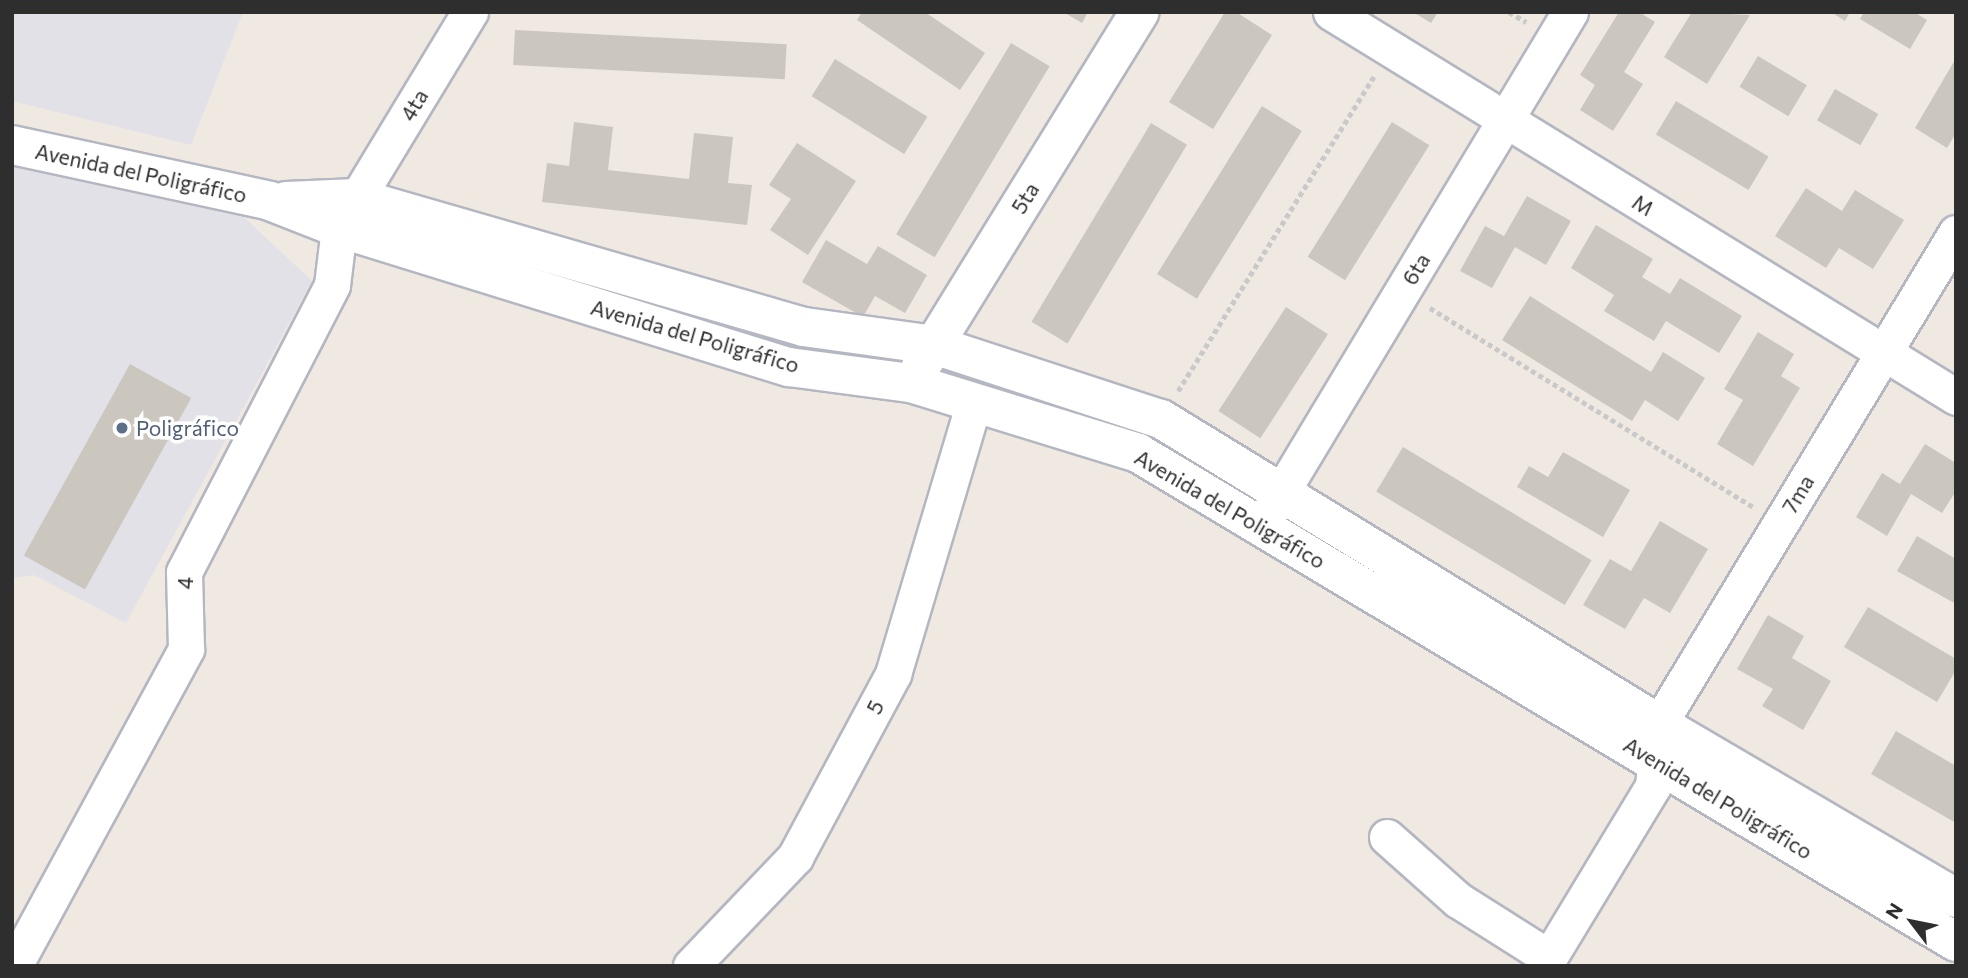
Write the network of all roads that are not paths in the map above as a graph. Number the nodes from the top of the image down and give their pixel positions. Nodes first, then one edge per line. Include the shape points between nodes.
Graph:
1 (470, 12) edge
2 (1140, 12) edge
3 (1331, 12) edge
4 (1570, 12) edge
5 (1505, 120) junction
6 (12, 145) edge
7 (348, 213) junction
8 (1956, 233) edge
9 (934, 345) junction
10 (1883, 353) junction
11 (911, 383) junction
12 (1956, 397) edge
13 (974, 403) junction
14 (1270, 510) junction
15 (1659, 743) junction
16 (1387, 837) dead end
17 (1956, 898) edge
18 (1956, 942) edge
19 (1546, 961) edge
20 (14, 966) edge
21 (691, 966) edge

1 - 7 street, 4ta
2 - 9 street, 5ta
3 - 5 street, M
4 - 5 street, 6ta
5 - 10 street, M
5 - 14 street, 6ta
6 - 7 street, Avenida del Poligráfico via 270,201
7 - 9 street, Avenida del Poligráfico via 804,327
7 - 11 street, Avenida del Poligráfico via 789,367
7 - 20 street, 4 via 332,285 184,572 186,649
8 - 10 street, 7ma
9 - 11 street, 5ta
9 - 14 street, Avenida del Poligráfico via 1161,419
10 - 12 street, M
10 - 15 street, 7ma via 1780,523
11 - 13 street, Avenida del Poligráfico
13 - 14 street, Avenida del Poligráfico via 1138,453
13 - 21 street, 5 via 893,674 795,858
14 - 15 street, Avenida del Poligráfico
15 - 17 street, Avenida del Poligráfico
15 - 18 street, Avenida del Poligráfico
15 - 19 street, 7ma via 1653,786
16 - 19 street via 1458,900

